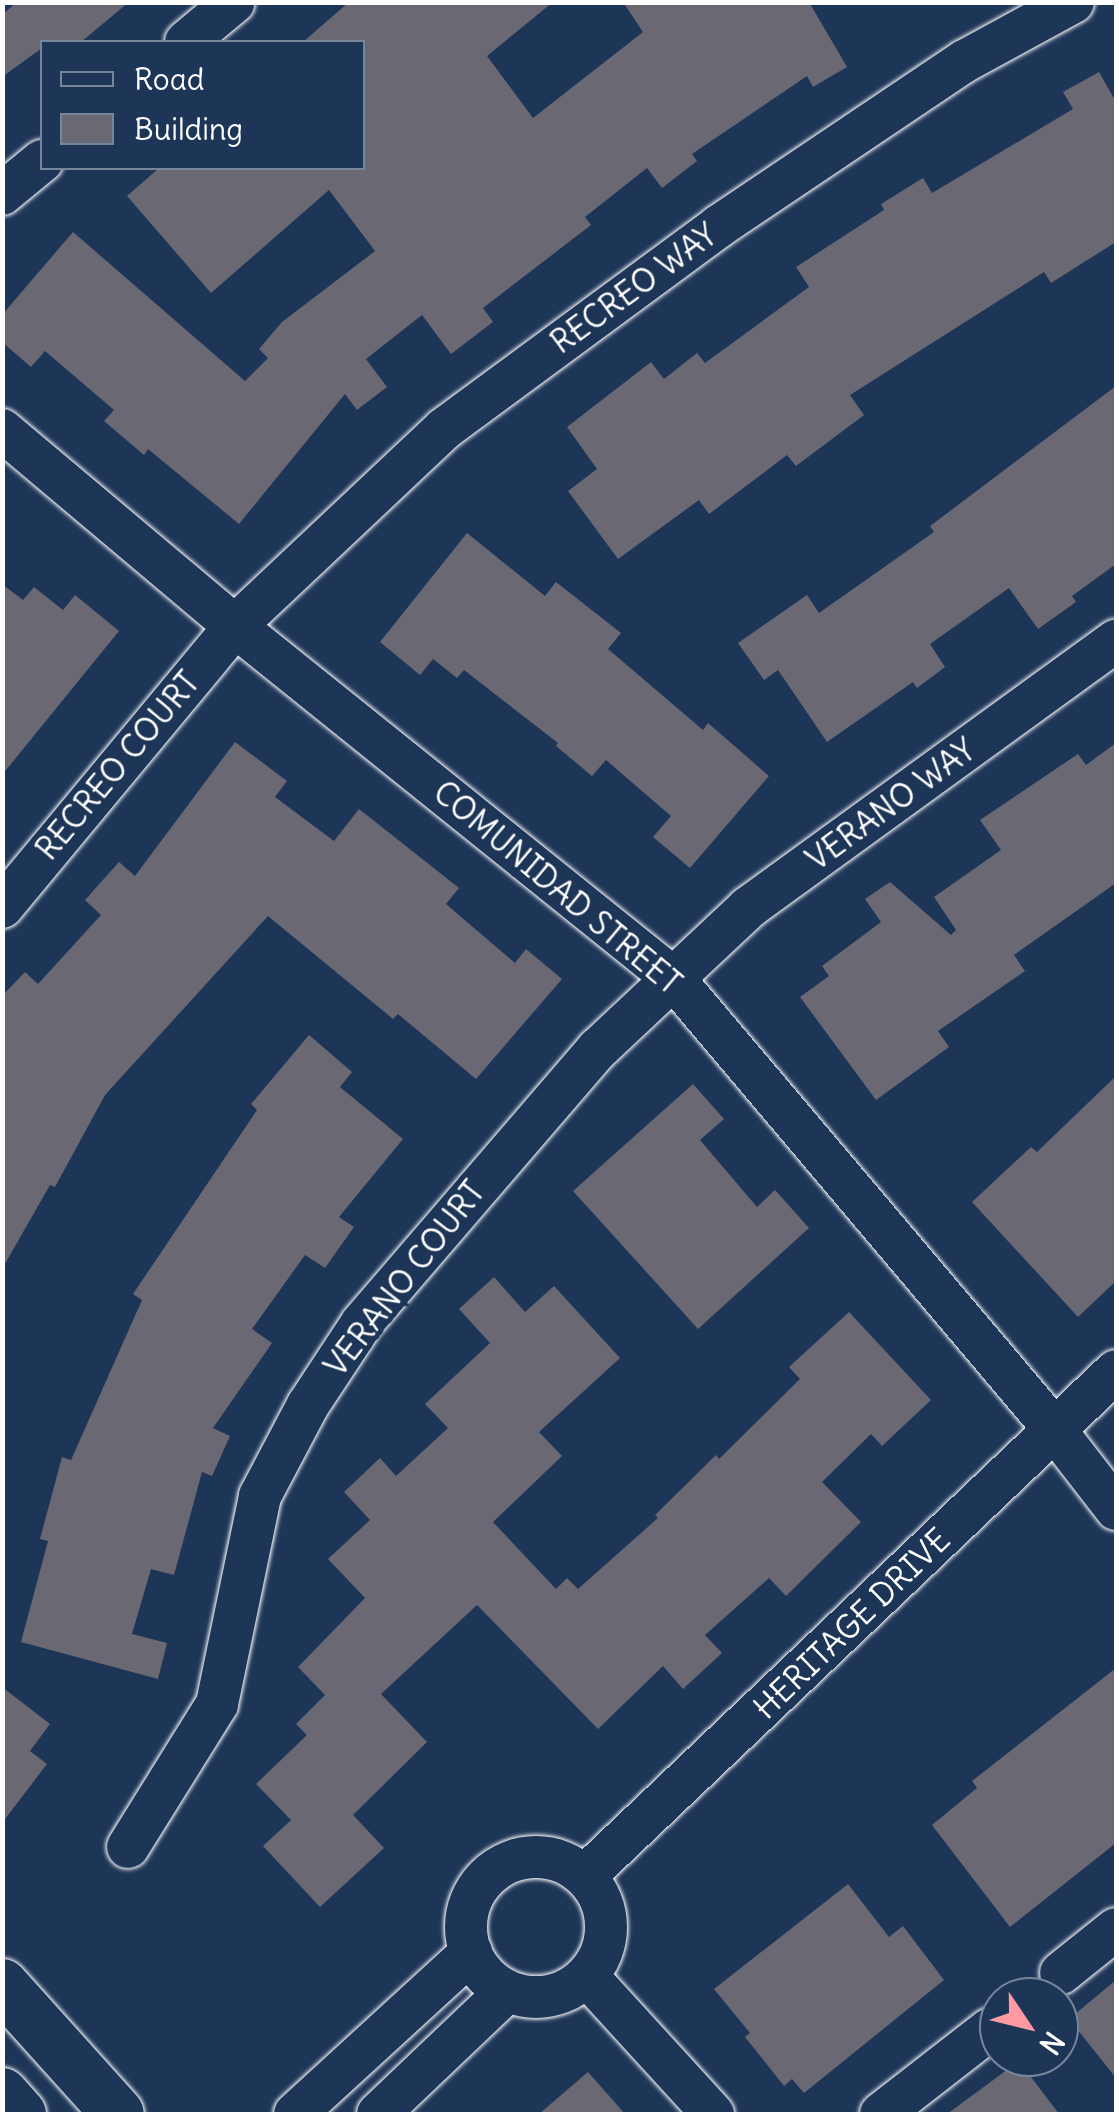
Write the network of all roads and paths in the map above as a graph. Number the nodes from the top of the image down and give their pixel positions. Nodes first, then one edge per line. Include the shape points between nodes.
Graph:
1 (234, 2) edge
2 (1073, 2) edge
3 (188, 40) edge
4 (40, 163) edge
5 (2, 194) edge
6 (2, 430) edge
7 (235, 626) junction
8 (1116, 641) edge
9 (2, 906) edge
10 (673, 978) junction
11 (1116, 1371) edge
12 (1055, 1430) junction
13 (1116, 1509) edge
14 (128, 1848) dead end
15 (586, 1875) junction
16 (1116, 1928) edge
17 (471, 1953) junction
18 (1061, 1973) dead end
19 (587, 1976) junction
20 (2, 1985) edge
21 (507, 1991) junction
22 (979, 2038) edge
23 (2, 2094) edge
24 (20, 2114) edge
25 (118, 2114) edge
26 (296, 2114) edge
27 (378, 2114) edge
28 (713, 2114) edge
29 (881, 2114) edge

1 - 3 street
2 - 7 street, RECREO WAY via 965,62 720,226 444,428
4 - 5 street
6 - 7 street, COMUNIDAD STREET
7 - 9 street, RECREO COURT
7 - 10 street, COMUNIDAD STREET
8 - 10 street, VERANO WAY via 748,908
10 - 12 street, COMUNIDAD STREET
10 - 14 street, VERANO COURT via 598,1049 486,1176 362,1324 308,1405 260,1496 217,1704
11 - 12 street, HERITAGE DRIVE
12 - 13 street, COMUNIDAD STREET
12 - 15 street, HERITAGE DRIVE
15 - 17 street via 542,1856 495,1869 468,1909
15 - 19 street via 599,1893 606,1936
16 - 18 street
17 - 21 street
17 - 26 street
19 - 21 street via 558,1994
19 - 28 street
20 - 25 main road
21 - 27 street
22 - 29 street
23 - 24 main road

